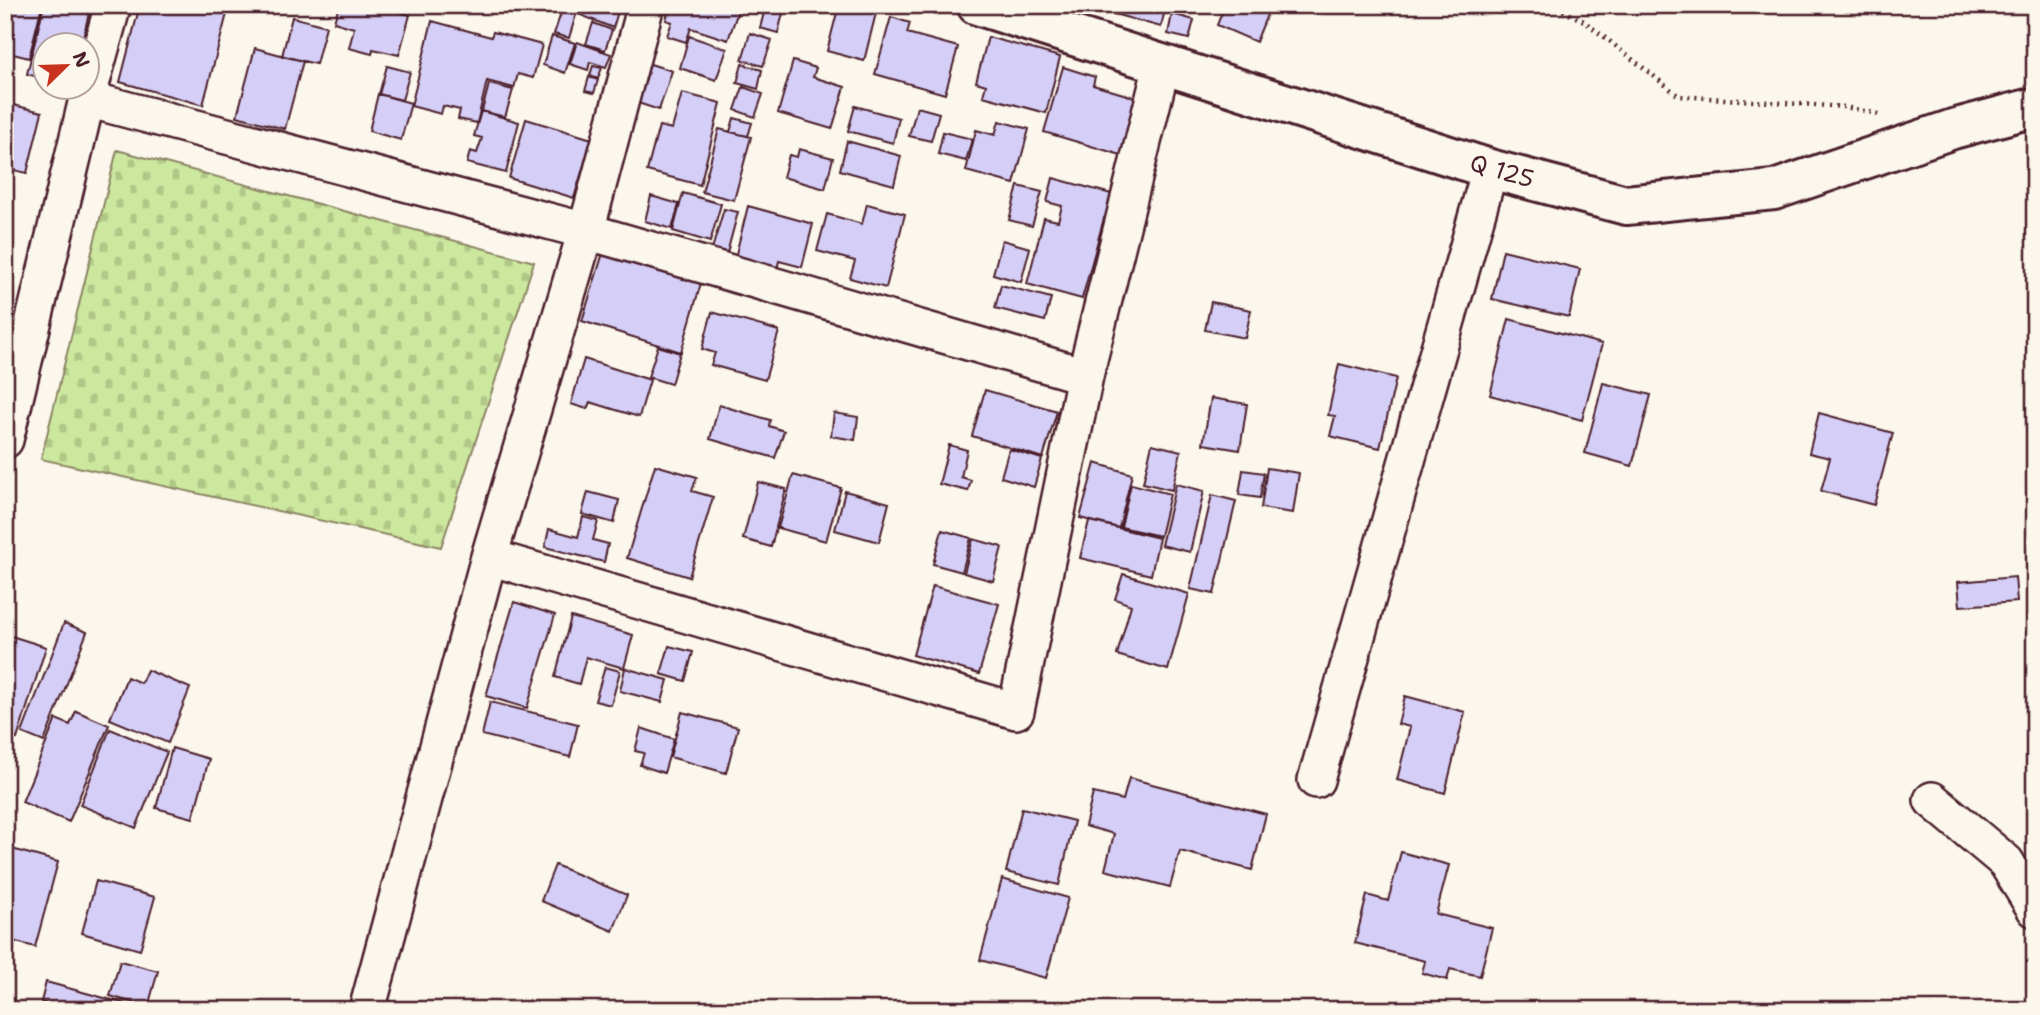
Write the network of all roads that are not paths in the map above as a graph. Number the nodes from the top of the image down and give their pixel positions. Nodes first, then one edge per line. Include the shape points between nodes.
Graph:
1 (113, 5) edge
2 (646, 5) edge
3 (977, 5) edge
4 (1032, 13) edge
5 (102, 45) edge
6 (1162, 65) junction
7 (86, 102) edge
8 (98, 102) edge
9 (2035, 107) edge
10 (1490, 169) junction
11 (586, 231) junction
12 (1085, 376) junction
13 (5, 440) edge
14 (489, 556) junction
15 (1316, 780) dead end
16 (1932, 800) dead end
17 (2035, 909) edge
18 (367, 1010) edge

1 - 5 street
2 - 11 street
3 - 4 street, Q 125
4 - 6 street, Q 125
6 - 10 street, Q 125
6 - 12 street
7 - 13 street
8 - 11 street
9 - 10 street, Q 125 via 1953,129 1774,190 1626,205
10 - 15 street
11 - 12 street
11 - 14 street
12 - 14 street via 1016,711
14 - 18 street
16 - 17 street via 2006,862

